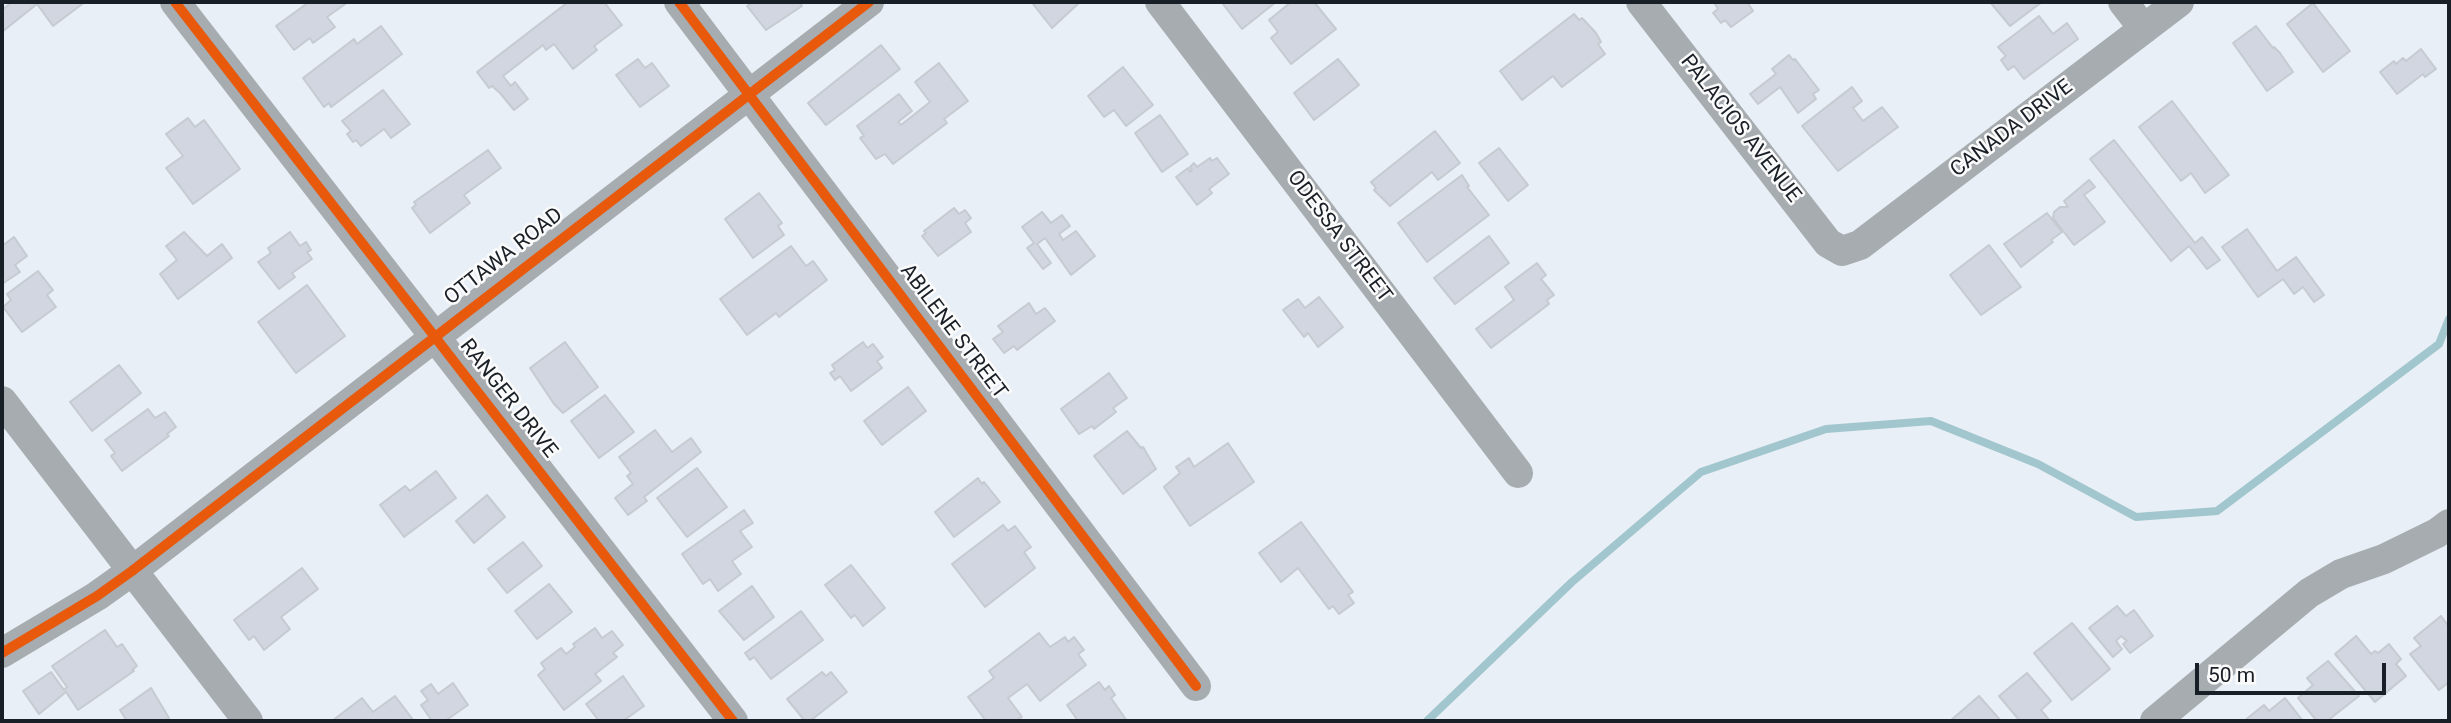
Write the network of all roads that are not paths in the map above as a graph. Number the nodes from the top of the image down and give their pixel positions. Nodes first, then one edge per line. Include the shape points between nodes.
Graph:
1 (175, 2) edge
2 (679, 2) edge
3 (869, 2) edge
4 (1160, 2) edge
5 (1641, 2) edge
6 (2123, 2) edge
7 (2179, 2) edge
8 (2144, 29) junction
9 (749, 93) junction
10 (1842, 251) joint
11 (434, 336) junction
12 (2, 401) edge
13 (1518, 473) dead end
14 (2449, 524) edge
15 (132, 571) junction
16 (2, 653) edge
17 (1196, 685) dead end
18 (248, 721) edge
19 (733, 721) edge
20 (2155, 721) edge

1 - 11 street, RANGER DRIVE
2 - 9 street, ABILENE STREET
3 - 9 street, OTTAWA ROAD
4 - 13 street, ODESSA STREET
5 - 10 street, PALACIOS AVENUE via 1828,243
6 - 8 street
7 - 8 street, CANADA DRIVE
8 - 10 street, CANADA DRIVE via 1860,245
9 - 11 street, OTTAWA ROAD
9 - 17 street, ABILENE STREET
11 - 15 street, OTTAWA ROAD
11 - 19 street, RANGER DRIVE
12 - 15 street
14 - 20 street via 2309,593
15 - 16 street, OTTAWA ROAD
15 - 18 street

